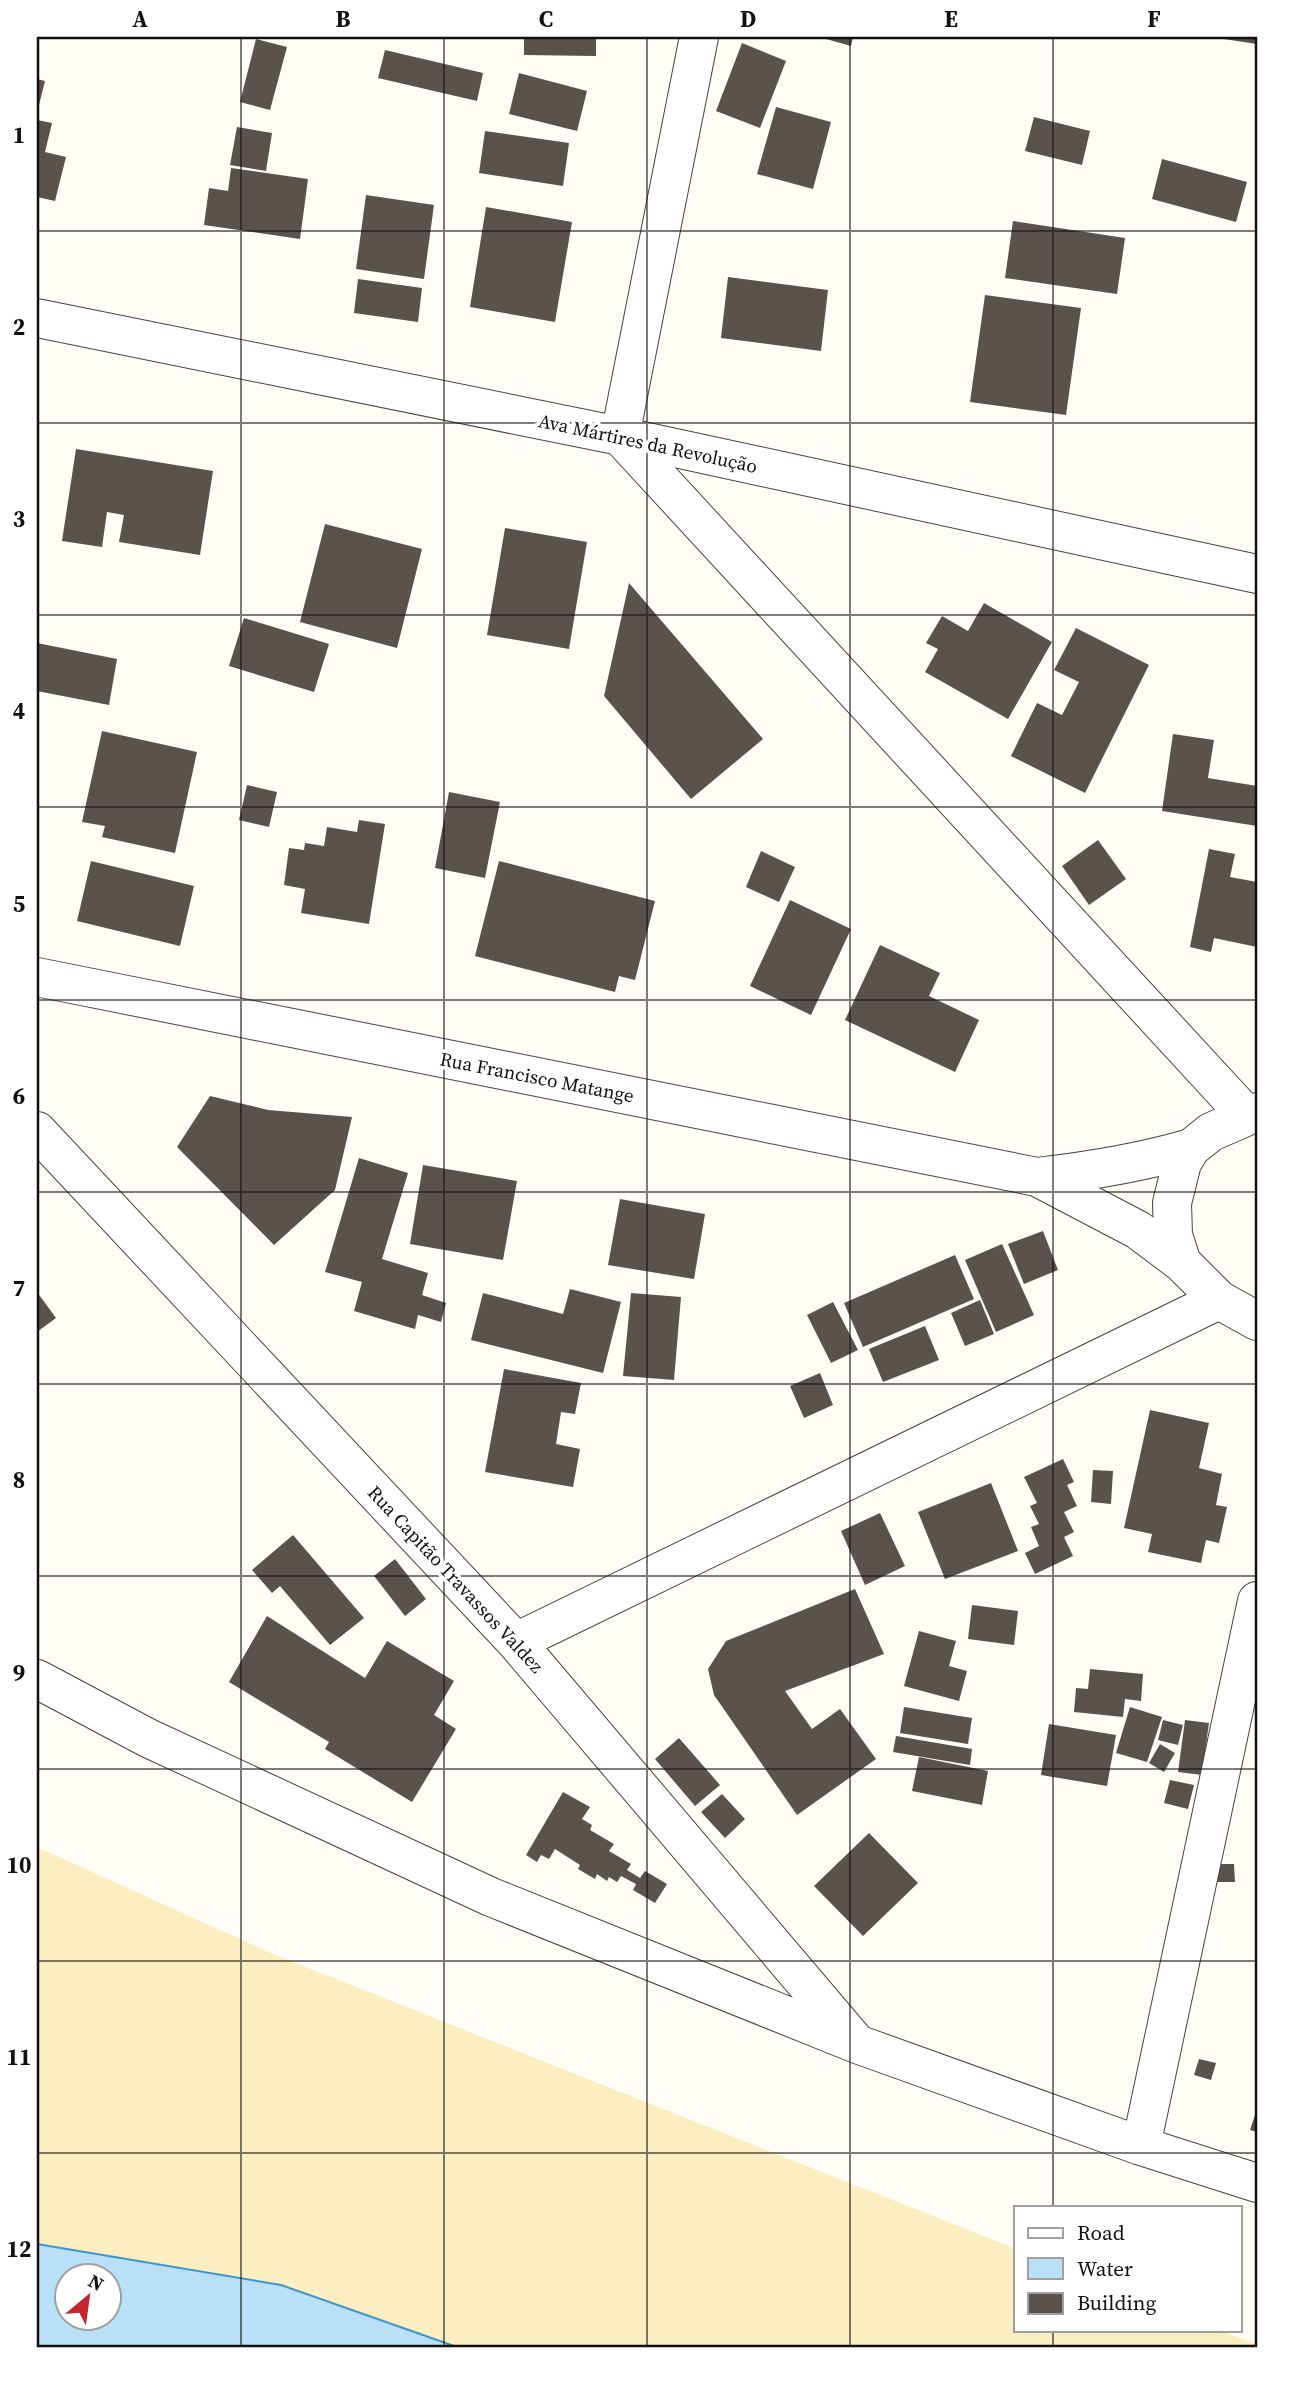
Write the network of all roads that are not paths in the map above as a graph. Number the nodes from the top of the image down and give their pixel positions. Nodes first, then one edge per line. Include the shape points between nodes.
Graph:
1 (699, 37) edge
2 (37, 318) edge
3 (620, 436) junction
4 (1257, 573) edge
5 (37, 977) edge
6 (1252, 1113) edge
7 (37, 1131) edge
8 (1191, 1149) junction
9 (1037, 1177) junction
10 (1182, 1263) junction
11 (1219, 1300) junction
12 (1257, 1321) edge
13 (1257, 1601) edge
14 (516, 1642) junction
15 (37, 1679) edge
16 (857, 2044) junction
17 (1141, 2146) junction
18 (1257, 2183) edge

1 - 3 street
2 - 3 street, Ava Mártires da Revolução
3 - 4 street, Ava Mártires da Revolução
3 - 6 street
5 - 9 street, Rua Francisco Matange
6 - 8 street via 1211,1132
7 - 14 street, Rua Capitão Travassos Valdez
8 - 9 street via 1114,1167
8 - 10 street via 1182,1163 1172,1203 1173,1235
9 - 10 street via 1138,1230
10 - 11 street
11 - 12 street
11 - 14 street
13 - 17 street
14 - 16 street, Rua Capitão Travassos Valdez
15 - 16 street via 148,1738 491,1897
16 - 17 street
17 - 18 street

